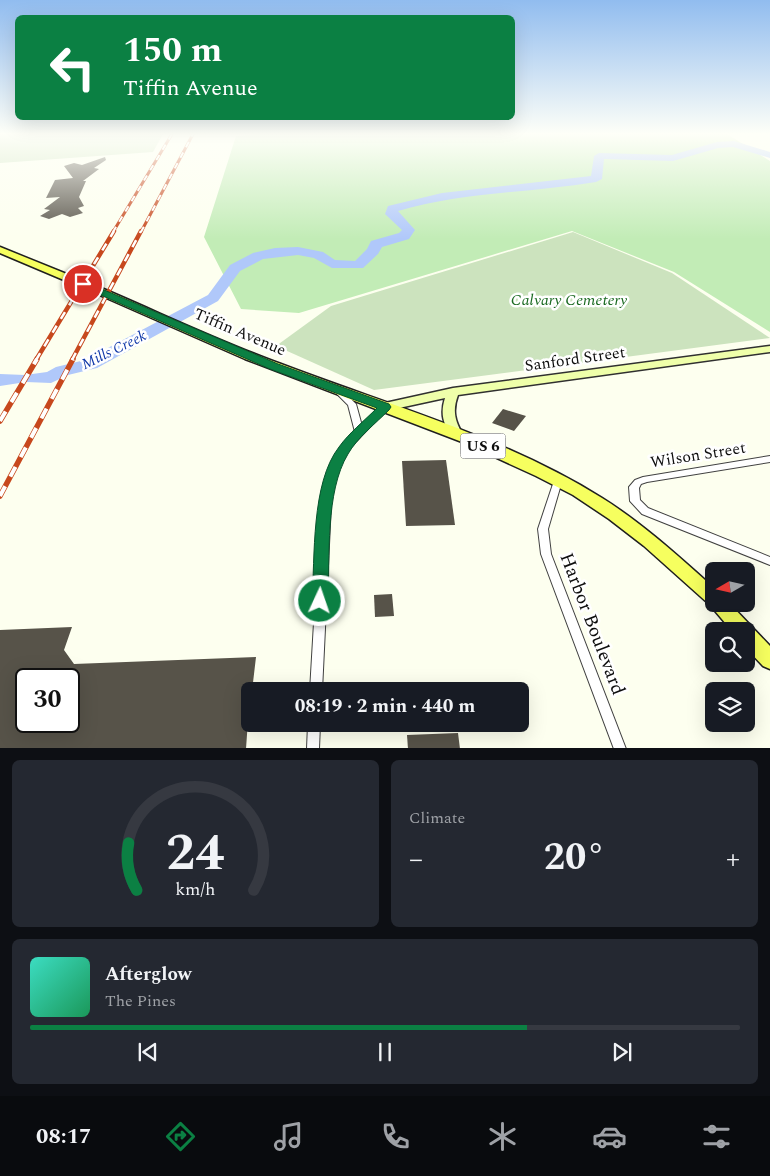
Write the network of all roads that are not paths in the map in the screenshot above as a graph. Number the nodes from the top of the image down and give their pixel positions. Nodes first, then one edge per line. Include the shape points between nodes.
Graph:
1 (0, 250) edge
2 (770, 349) edge
3 (335, 388) junction
4 (453, 392) junction
5 (385, 407) junction
6 (359, 432) junction
7 (457, 434) junction
8 (770, 459) edge
9 (558, 481) junction
10 (770, 561) edge
11 (705, 591) edge
12 (725, 612) edge
13 (735, 622) edge
14 (755, 644) edge
15 (770, 660) edge
16 (316, 682) edge
17 (314, 732) edge
18 (313, 748) edge
19 (620, 748) edge

1 - 3 main road, Tiffin Avenue / US 6 via 274,366
2 - 4 main road, Sanford Street
3 - 5 main road, Tiffin Avenue / US 6
3 - 6 street via 352,404
4 - 5 main road, Sanford Street
4 - 7 main road via 446,416
5 - 6 street
5 - 7 main road, US 6
6 - 16 street via 343,450 334,469 326,503
7 - 9 main road, US 6
8 - 10 street, Wilson Street via 646,478 634,488 636,501 645,510
9 - 11 main road, US 6 via 618,517
9 - 19 street, Harbor Boulevard via 543,529 546,554
12 - 13 main road
14 - 15 main road
17 - 18 street

